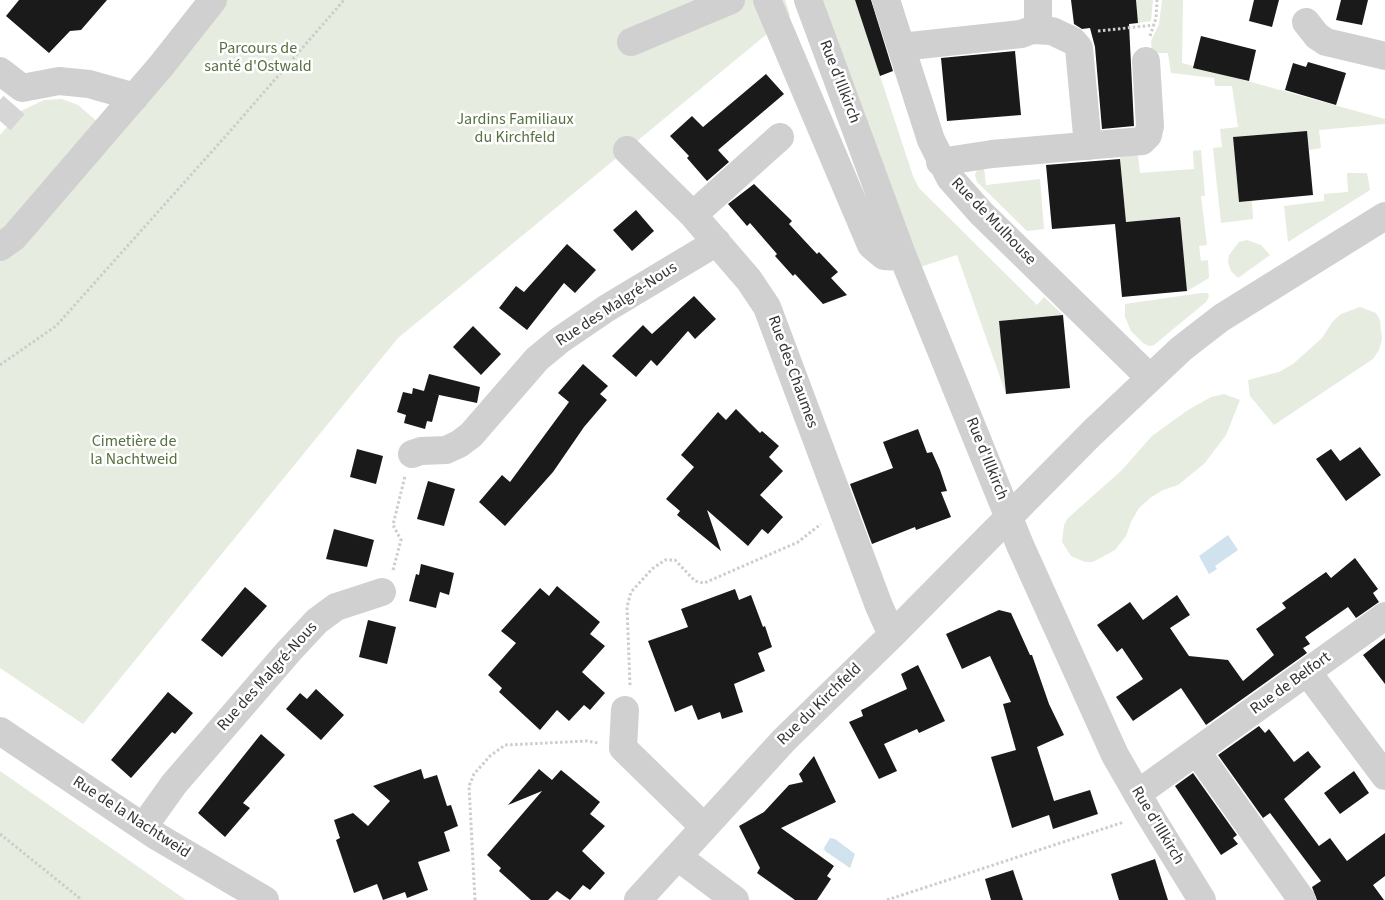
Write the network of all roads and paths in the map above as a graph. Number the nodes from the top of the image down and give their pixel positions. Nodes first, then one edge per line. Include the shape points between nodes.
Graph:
1 (213, 0) edge
2 (344, 0) edge
3 (731, 0) edge
4 (768, 0) edge
5 (808, 0) edge
6 (886, 0) edge
7 (1038, 0) edge
8 (1157, 0) edge
9 (1306, 22) dead end
10 (1155, 25) junction
11 (1032, 30) junction
12 (1064, 36) junction
13 (631, 42) dead end
14 (901, 47) junction
15 (1385, 56) edge
16 (1146, 61) joint
17 (0, 71) edge
18 (134, 97) junction
19 (780, 137) dead end
20 (1088, 146) junction
21 (627, 150) dead end
22 (940, 162) junction
23 (693, 215) junction
24 (1385, 216) edge
25 (717, 242) junction
26 (0, 247) edge
27 (903, 257) junction
28 (0, 365) edge
29 (1150, 378) junction
30 (412, 454) joint
31 (843, 510) junction
32 (1009, 516) junction
33 (382, 592) joint
34 (1385, 616) edge
35 (892, 635) junction
36 (1308, 673) junction
37 (625, 710) joint
38 (0, 731) edge
39 (623, 748) junction
40 (1197, 752) junction
41 (1385, 776) edge
42 (1143, 804) junction
43 (144, 826) junction
44 (704, 827) junction
45 (0, 834) edge
46 (678, 856) junction
47 (82, 900) edge
48 (264, 900) edge
49 (476, 900) edge
50 (638, 900) edge
51 (735, 900) edge
52 (887, 900) edge
53 (1202, 900) edge
54 (1302, 900) edge

1 - 18 street
2 - 28 path via 56,326
3 - 13 street
4 - 27 street via 871,245 884,256
5 - 27 street, Rue d'Illkirch
6 - 14 street, Rue de Mulhouse
7 - 11 street via 1038,24
8 - 10 path
9 - 15 street via 1326,42
10 - 12 path
10 - 16 path via 1149,38
11 - 12 street via 1052,31
11 - 14 street
12 - 20 street via 1079,48
14 - 22 street, Rue de Mulhouse
16 - 20 street via 1148,135 1133,143
17 - 18 street via 22,88 22,96 59,81 89,84
18 - 26 street via 14,237
19 - 23 street
20 - 22 street
21 - 23 street, Rue des Chaumes
22 - 29 street, Rue de Mulhouse via 980,212
23 - 25 street, Rue des Chaumes
24 - 29 street via 1221,318
25 - 30 street, Rue des Malgré-Nous via 560,340 537,360 459,444 446,450
25 - 31 street, Rue des Chaumes via 750,280 767,307
27 - 32 street, Rue d'Illkirch
29 - 32 street
30 - 33 path via 393,525 401,540 390,581
31 - 35 street, Rue des Chaumes
31 - 37 path via 798,542 704,583 695,580 674,560 664,560 652,569 632,592 627,607 630,683
32 - 35 street, Rue du Kirchfeld
32 - 42 street, Rue d'Illkirch via 1112,747
33 - 43 street, Rue des Malgré-Nous via 336,607 317,622 174,784
34 - 36 street, Rue de Belfort
35 - 44 street, Rue du Kirchfeld via 784,740
36 - 40 street, Rue de Belfort
36 - 41 street
37 - 39 street
38 - 43 street, Rue de la Nachtweid
39 - 44 street
39 - 49 path via 605,751 597,742 587,741 505,745 490,756 474,774 469,786
40 - 42 street, Rue de Belfort
40 - 54 street
42 - 52 path
42 - 53 street, Rue d'Illkirch
43 - 48 street, Rue de la Nachtweid
44 - 46 street, Rue du Kirchfeld
45 - 47 path
46 - 50 street, Rue du Kirchfeld
46 - 51 street

